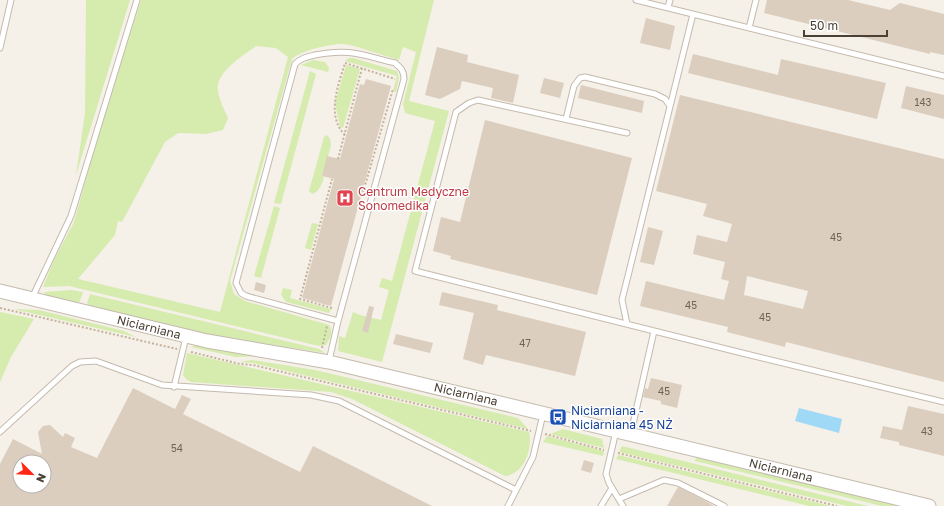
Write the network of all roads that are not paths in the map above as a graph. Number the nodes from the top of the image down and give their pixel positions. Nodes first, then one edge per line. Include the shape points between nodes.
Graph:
1 (12, 0) edge
2 (137, 0) edge
3 (636, 0) edge
4 (670, 0) edge
5 (756, 0) edge
6 (668, 8) junction
7 (693, 14) junction
8 (749, 28) junction
9 (0, 48) edge
10 (944, 76) edge
11 (670, 106) junction
12 (566, 119) junction
13 (627, 133) dead end
14 (0, 291) edge
15 (32, 299) junction
16 (338, 321) junction
17 (627, 324) junction
18 (654, 331) junction
19 (186, 336) junction
20 (329, 362) junction
21 (174, 387) junction
22 (944, 402) edge
23 (543, 413) junction
24 (616, 430) junction
25 (0, 432) edge
26 (631, 434) junction
27 (612, 488) junction
28 (516, 490) junction
29 (619, 499) junction
30 (508, 506) edge
31 (601, 506) edge
32 (623, 506) edge
33 (724, 506) edge
34 (929, 506) edge

1 - 9 lane
2 - 15 lane via 71,216
3 - 6 lane
4 - 6 lane
5 - 8 lane
6 - 7 lane
7 - 8 lane
7 - 11 lane
8 - 10 lane
11 - 12 lane via 665,99 655,94 585,77 580,78 574,86
11 - 17 lane via 622,300
12 - 13 lane
12 - 17 lane via 478,100 456,112 415,271
14 - 15 street, Niciarniana
15 - 19 street, Niciarniana
16 - 16 lane via 404,79 401,67 395,63 341,51 303,58 298,60 294,68 236,283 241,293 246,296
16 - 20 lane
17 - 18 lane
18 - 22 lane
18 - 26 lane
19 - 20 street, Niciarniana
19 - 21 lane
20 - 23 street, Niciarniana
21 - 25 lane via 155,384 102,362 80,362 72,366
21 - 28 lane via 312,395 339,401
23 - 24 street, Niciarniana
23 - 28 lane via 533,457
24 - 26 street, Niciarniana
24 - 27 lane via 606,474
26 - 34 street, Niciarniana
27 - 29 lane
27 - 31 lane
28 - 30 lane
29 - 32 lane
29 - 33 lane via 664,480 678,483

